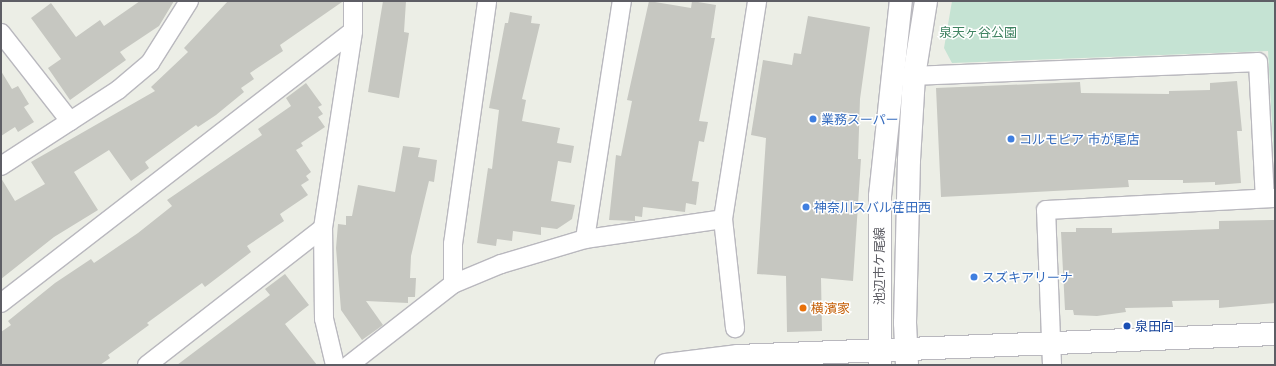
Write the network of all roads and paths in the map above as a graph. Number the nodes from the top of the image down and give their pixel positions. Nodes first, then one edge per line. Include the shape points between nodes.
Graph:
1 (189, 1) edge
2 (353, 1) edge
3 (488, 1) edge
4 (622, 1) edge
5 (756, 1) edge
6 (902, 1) edge
7 (926, 1) edge
8 (353, 31) junction
9 (1, 34) edge
10 (914, 76) junction
11 (70, 121) junction
12 (1, 166) edge
13 (1270, 198) edge
14 (723, 219) junction
15 (323, 228) junction
16 (585, 239) junction
17 (452, 284) junction
18 (1, 303) edge
19 (735, 328) dead end
20 (1275, 334) edge
21 (1049, 343) junction
22 (879, 357) edge
23 (907, 357) edge
24 (147, 365) edge
25 (335, 365) edge
26 (349, 365) edge
27 (666, 365) edge
28 (1052, 365) edge

1 - 11 street via 150,63 118,90
2 - 8 street
3 - 17 street via 453,244
4 - 16 street
5 - 14 street
6 - 22 street, 池辺市ケ尾線 via 880,196
7 - 10 street, 池辺市ケ尾線
8 - 15 street
8 - 18 street
9 - 11 street
10 - 13 street via 1258,62
10 - 23 street, 池辺市ケ尾線 via 909,160
11 - 12 street
13 - 21 street via 1046,210
14 - 16 street
14 - 19 street
15 - 24 street
15 - 25 street via 324,319
16 - 17 street via 501,264
17 - 26 street
20 - 21 street
21 - 23 street
21 - 28 street
22 - 23 street
22 - 27 street via 738,356

